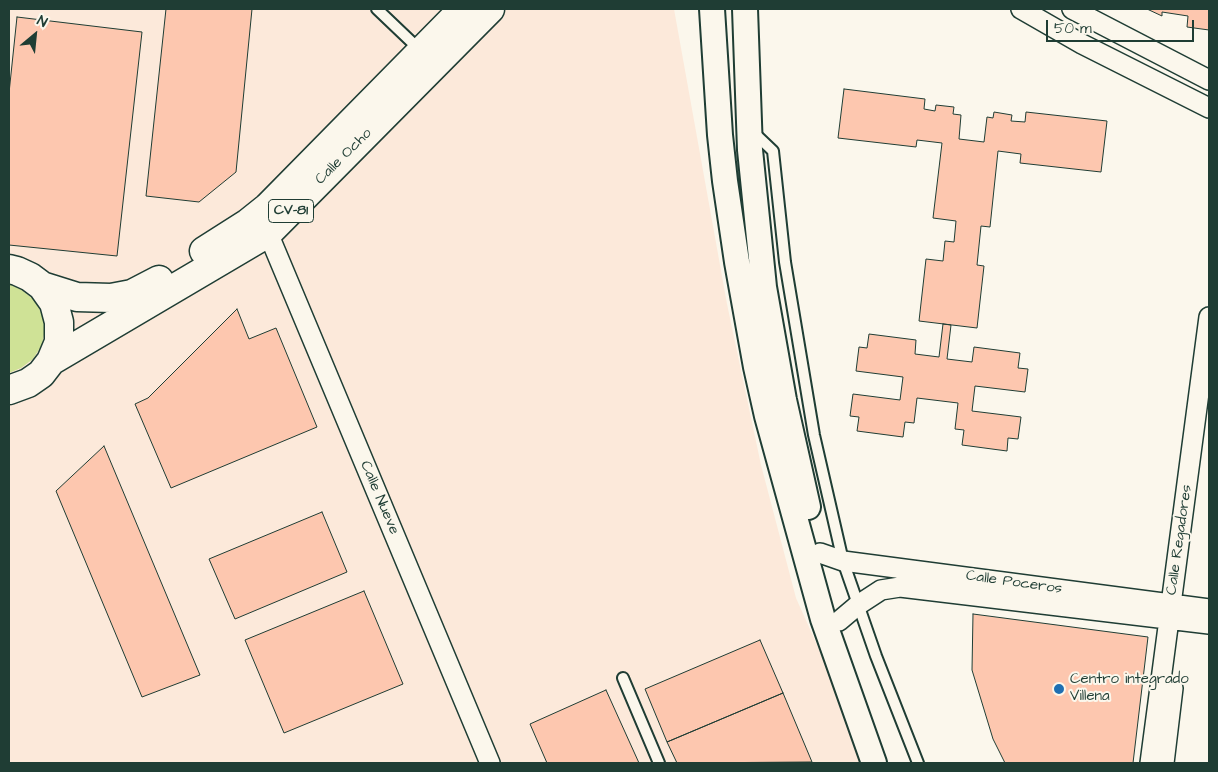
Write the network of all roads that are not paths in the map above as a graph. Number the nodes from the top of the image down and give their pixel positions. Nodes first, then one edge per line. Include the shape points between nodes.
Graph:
1 (377, 9) edge
2 (463, 9) edge
3 (490, 9) edge
4 (712, 9) edge
5 (745, 9) edge
6 (1021, 9) edge
7 (1072, 9) edge
8 (421, 51) junction
9 (1209, 80) edge
10 (1209, 108) edge
11 (750, 128) junction
12 (268, 233) junction
13 (9, 269) edge
14 (42, 286) junction
15 (1209, 317) edge
16 (51, 361) junction
17 (9, 390) edge
18 (1209, 392) edge
19 (820, 553) junction
20 (843, 560) junction
21 (858, 605) junction
22 (1209, 609) edge
23 (1176, 612) junction
24 (839, 621) junction
25 (1209, 624) edge
26 (623, 678) dead end
27 (490, 763) edge
28 (658, 763) edge
29 (874, 763) edge
30 (891, 763) edge
31 (918, 763) edge
32 (1150, 763) edge
33 (1164, 763) edge

1 - 8 lane
2 - 8 main road, Calle Ocho / CV-81
3 - 12 main road, Calle Ocho / CV-81
4 - 29 street via 724,172 756,367 820,610
5 - 11 street
6 - 10 street via 1082,44
7 - 9 street
8 - 14 main road, Calle Ocho / CV-81 via 268,207 153,284 132,294 111,298 77,297
11 - 19 street via 757,224 770,325 795,452
11 - 20 lane via 773,151 785,262 812,426
12 - 16 main road, Calle Ocho / CV-81
12 - 27 street, Calle Nueve
13 - 14 main road, CV-81 via 30,277
14 - 16 main road, CV-81 via 54,303 59,322 59,342
15 - 23 street, Calle Regadores
16 - 17 main road, CV-81 via 28,383
18 - 23 street, Calle Regadores
19 - 20 street, Calle Poceros
19 - 24 street
20 - 21 lane
20 - 23 street, Calle Poceros
21 - 23 street, Calle Poceros via 881,590 900,587
21 - 24 street, Calle Poceros
21 - 31 lane
22 - 23 street, Calle Poceros
23 - 25 street, Calle Poceros
23 - 32 street, Calle Regadores
23 - 33 street, Calle Regadores
24 - 30 street
26 - 28 lane

